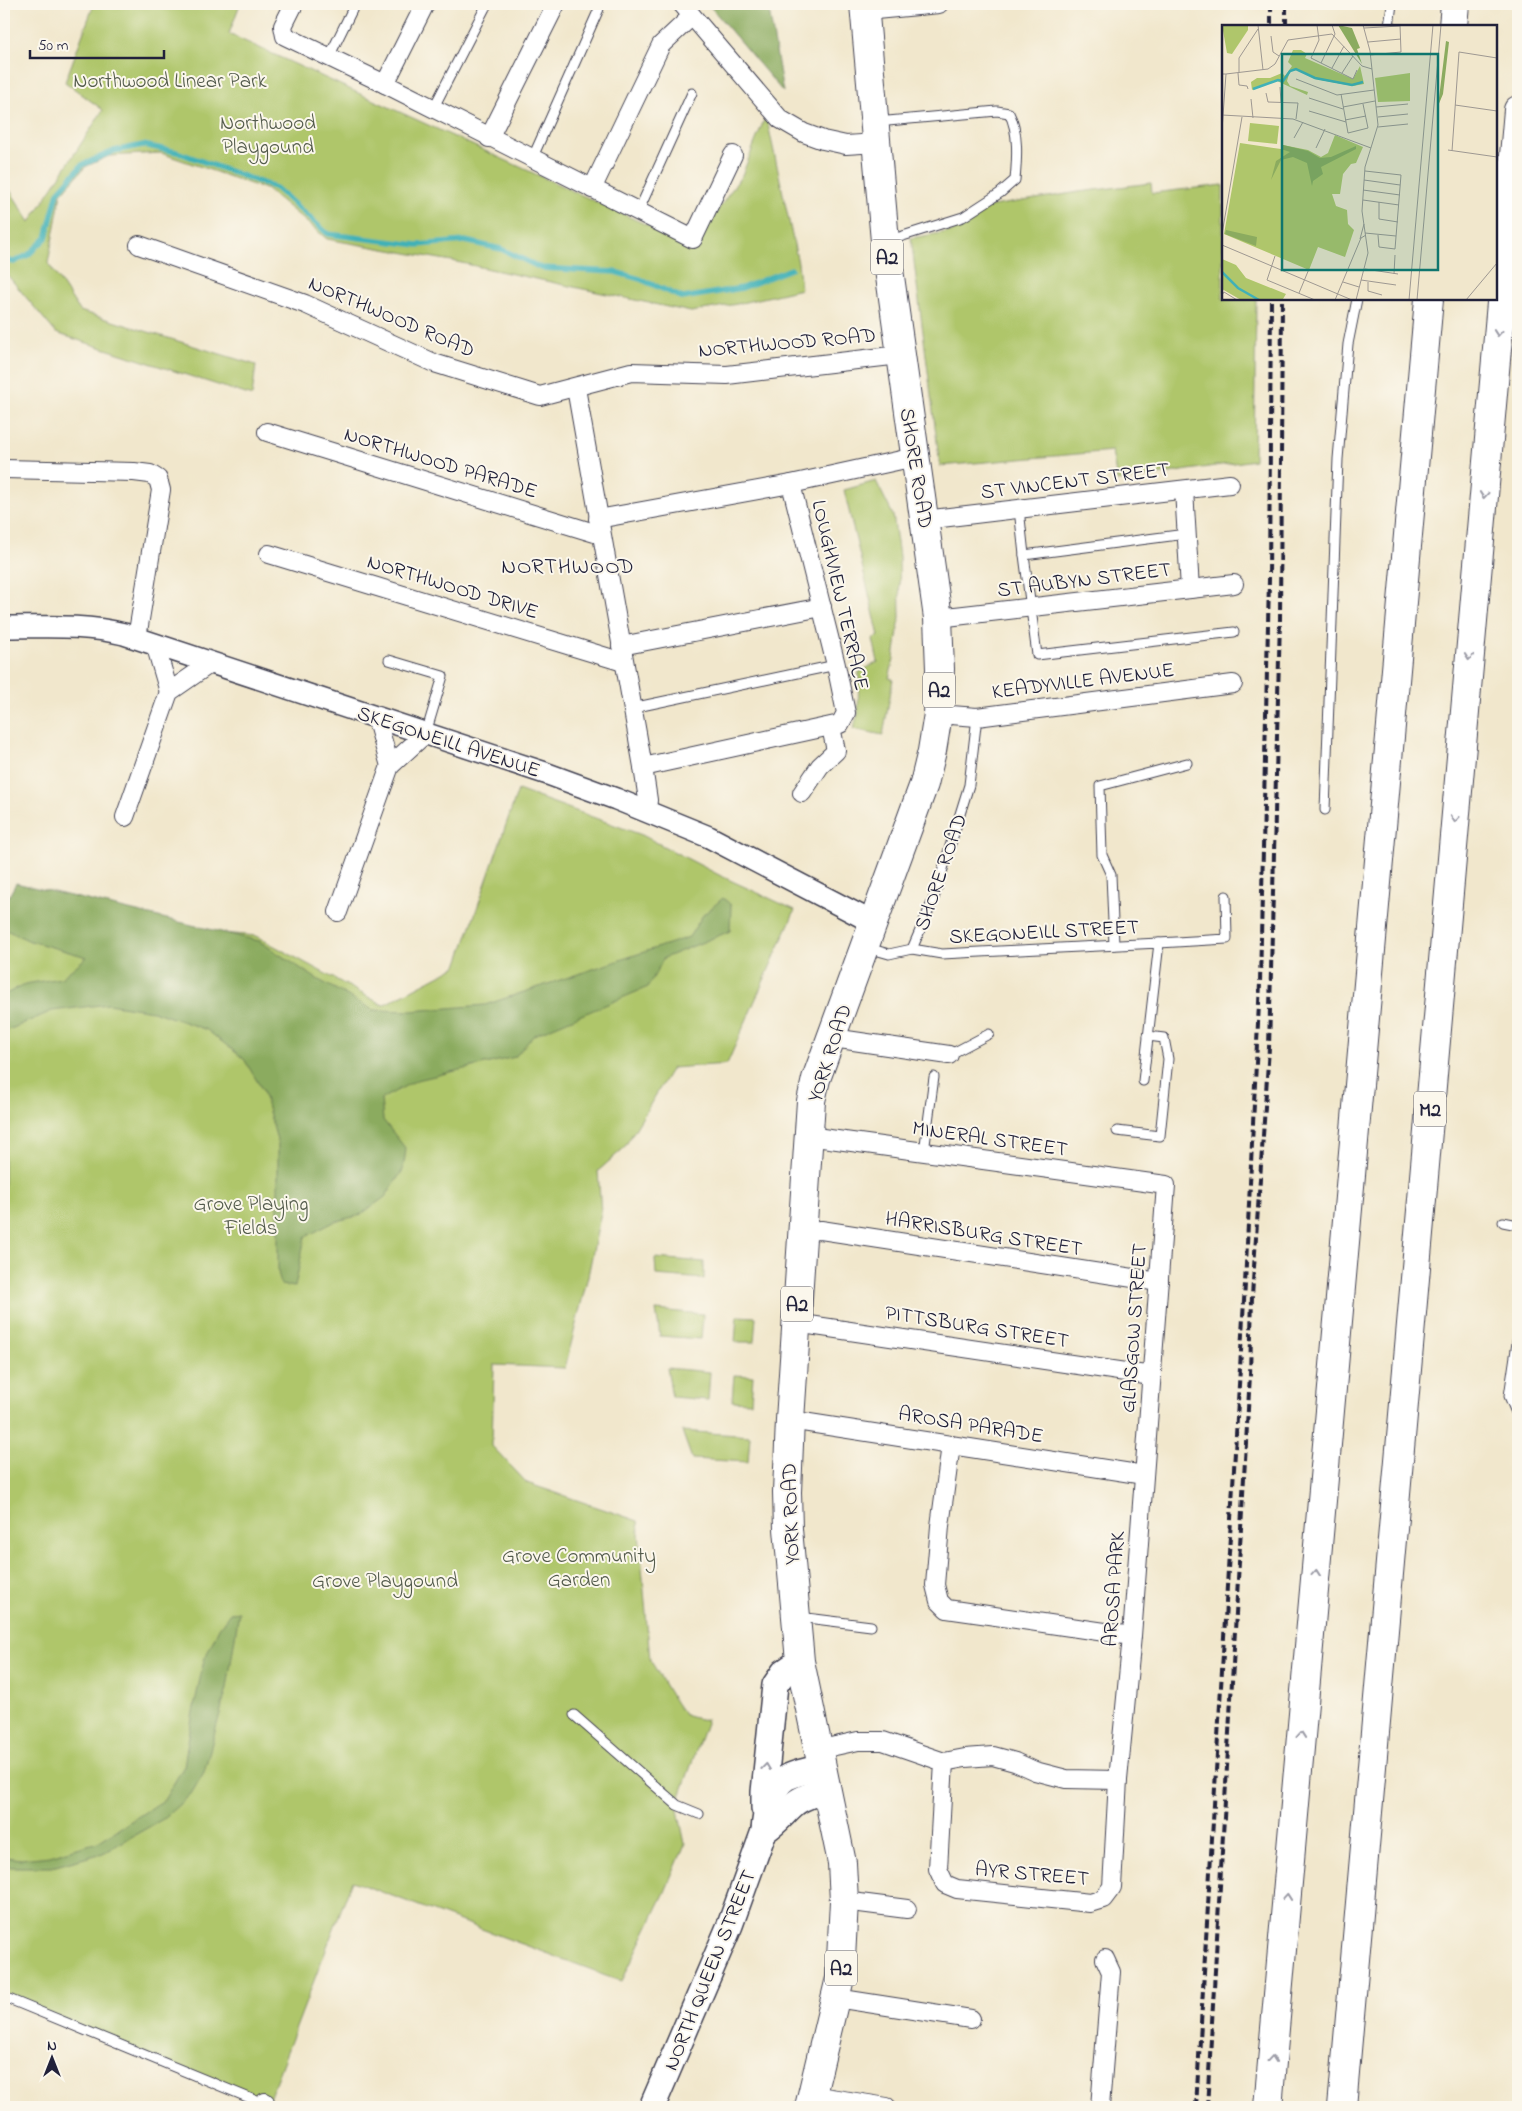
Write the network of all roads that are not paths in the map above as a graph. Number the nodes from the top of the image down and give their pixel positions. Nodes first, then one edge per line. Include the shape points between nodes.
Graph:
1 (294, 4) edge
2 (355, 4) edge
3 (425, 4) edge
4 (487, 4) edge
5 (556, 4) edge
6 (595, 4) edge
7 (939, 4) edge
8 (1392, 4) edge
9 (1455, 4) edge
10 (865, 7) edge
11 (687, 10) edge
12 (1389, 25) edge
13 (1453, 25) edge
14 (329, 57) junction
15 (385, 84) junction
16 (692, 93) dead end
17 (433, 109) junction
18 (1518, 110) edge
19 (876, 133) junction
20 (489, 138) junction
21 (732, 155) dead end
22 (532, 159) junction
23 (592, 189) junction
24 (638, 212) junction
25 (885, 242) junction
26 (139, 245) dead end
27 (1358, 300) edge
28 (1429, 300) edge
29 (900, 355) junction
30 (576, 388) junction
31 (267, 432) dead end
32 (915, 457) junction
33 (4, 469) edge
34 (792, 484) junction
35 (1230, 484) dead end
36 (1184, 490) junction
37 (1019, 509) junction
38 (924, 520) junction
39 (600, 527) junction
40 (1186, 534) junction
41 (269, 554) dead end
42 (1024, 555) junction
43 (1234, 584) dead end
44 (1190, 589) junction
45 (822, 608) junction
46 (1031, 608) junction
47 (938, 618) junction
48 (4, 627) edge
49 (1234, 632) dead end
50 (146, 641) junction
51 (622, 654) junction
52 (390, 660) dead end
53 (211, 663) junction
54 (836, 665) junction
55 (1233, 684) dead end
56 (169, 692) junction
57 (632, 708) junction
58 (938, 714) junction
59 (376, 717) junction
60 (977, 717) junction
61 (831, 727) junction
62 (425, 734) junction
63 (1187, 763) dead end
64 (390, 766) junction
65 (643, 767) junction
66 (802, 793) dead end
67 (1326, 810) dead end
68 (647, 811) junction
69 (124, 817) dead end
70 (1226, 896) dead end
71 (338, 912) dead end
72 (869, 935) junction
73 (1159, 943) junction
74 (1114, 945) junction
75 (912, 949) junction
76 (989, 1034) dead end
77 (1148, 1036) junction
78 (833, 1038) junction
79 (949, 1055) joint
80 (934, 1077) dead end
81 (1143, 1081) dead end
82 (1117, 1131) dead end
83 (808, 1136) junction
84 (924, 1152) junction
85 (1166, 1185) joint
86 (1503, 1222) dead end
87 (1518, 1225) edge
88 (802, 1231) junction
89 (1159, 1282) junction
90 (796, 1323) junction
91 (1518, 1336) edge
92 (1152, 1376) junction
93 (1518, 1410) edge
94 (790, 1420) junction
95 (951, 1445) junction
96 (1144, 1475) junction
97 (796, 1617) junction
98 (870, 1626) dead end
99 (1132, 1636) junction
100 (800, 1661) junction
101 (1126, 1706) joint
102 (574, 1715) dead end
103 (944, 1762) junction
104 (821, 1769) junction
105 (1118, 1780) junction
106 (699, 1814) dead end
107 (765, 1824) junction
108 (844, 1901) junction
109 (907, 1910) dead end
110 (1105, 1959) dead end
111 (4, 1996) edge
112 (836, 1998) junction
113 (971, 2019) dead end
114 (810, 2101) edge
115 (263, 2104) edge
116 (652, 2107) edge
117 (887, 2107) edge
118 (1100, 2107) edge
119 (1268, 2107) edge
120 (1342, 2107) edge

1 - 14 street via 283,26 285,36
2 - 14 lane
3 - 15 street
4 - 17 lane
5 - 20 street
6 - 22 lane via 599,9
7 - 10 street
8 - 12 lane
9 - 13 main road
10 - 19 main road, SHORE ROAD / A2
11 - 19 street via 780,119 804,133 846,145
11 - 23 street via 661,45
14 - 15 street
15 - 17 street
16 - 24 lane
17 - 20 street
18 -> 120 main road, M2
19 - 25 main road, SHORE ROAD / A2
19 - 25 lane via 997,111 1009,113 1014,122 1015,180 963,217
20 - 22 street
21 - 24 street via 693,239
22 - 23 street
23 - 24 street
25 - 29 main road, SHORE ROAD / A2
26 - 30 street, NORTHWOOD ROAD via 305,304 434,363 540,396
27 - 67 lane via 1348,344 1338,459
119 -> 28 main road
29 - 30 street, NORTHWOOD ROAD via 727,375 632,372
29 - 32 main road, SHORE ROAD / A2
30 - 39 street
31 - 39 street, NORTHWOOD PARADE
32 - 34 street, NORTHWOOD PARADE
32 - 38 main road, SHORE ROAD / A2
33 - 50 street via 134,472 150,474 158,479 161,490
34 - 39 street, NORTHWOOD PARADE
34 - 45 street, LOUGHVIEW TERRACE
35 - 36 street, ST VINCENT STREET
36 - 37 street, ST VINCENT STREET
36 - 40 street
37 - 38 street, ST VINCENT STREET
37 - 42 lane
38 - 47 main road, SHORE ROAD / A2
39 - 51 street
40 - 42 lane
40 - 44 street
41 - 51 street, NORTHWOOD DRIVE
42 - 46 lane
43 - 44 street, ST AUBYN STREET
44 - 46 street, ST AUBYN STREET
45 - 51 street, NORTHWOOD DRIVE
45 - 54 street, LOUGHVIEW TERRACE
46 - 47 street, ST AUBYN STREET
46 - 49 lane via 1037,655
47 - 58 main road, SHORE ROAD / A2
48 - 50 street, SKEGONEILL AVENUE via 114,631
50 - 53 street, SKEGONEILL AVENUE
50 - 56 street
51 - 57 street
52 - 62 lane via 443,676
53 - 56 street
53 - 59 street, SKEGONEILL AVENUE
54 - 57 lane
54 - 61 street, LOUGHVIEW TERRACE via 846,713 840,724
55 - 60 street, KEADYVILLE AVENUE
56 - 69 street
57 - 65 street
58 - 60 street, KEADYVILLE AVENUE
58 - 72 main road, SHORE ROAD / A2 via 924,784
59 - 62 street, SKEGONEILL AVENUE
59 - 64 street
60 - 75 lane, SHORE ROAD via 969,785 934,898
61 - 65 street
61 - 66 street via 836,750 820,766
62 - 64 street
62 - 68 street, SKEGONEILL AVENUE via 584,786
63 - 74 lane via 1100,786 1102,855 1111,874
64 - 71 street
65 - 68 street
68 - 72 street, SKEGONEILL AVENUE via 709,837
70 - 73 lane via 1227,939
72 - 75 lane, SHORE ROAD via 889,954
72 - 78 main road, YORK ROAD / A2
73 - 74 lane, SKEGONEILL STREET
73 - 77 lane, SKEGONEILL STREET
74 - 75 lane, SKEGONEILL STREET via 942,954
76 - 79 lane
77 - 81 lane, SKEGONEILL STREET
77 - 82 lane via 1164,1038 1168,1060 1160,1136
78 - 79 street
78 - 83 main road, YORK ROAD / A2 via 813,1090
80 - 84 lane
83 - 84 street, MINERAL STREET
83 - 88 main road, YORK ROAD / A2
84 - 85 street, MINERAL STREET
85 - 89 street, GLASGOW STREET
86 - 87 lane
88 - 89 street, HARRISBURG STREET via 821,1230
88 - 90 main road, YORK ROAD / A2
89 - 92 street, GLASGOW STREET
90 - 92 street, PITTSBURG STREET
90 - 94 main road, YORK ROAD / A2
91 - 93 lane via 1508,1396
92 - 96 street, GLASGOW STREET
94 - 95 street, AROSA PARADE
94 - 97 main road, YORK ROAD / A2 via 787,1492
95 - 96 street, AROSA PARADE
95 - 99 street via 935,1585 939,1600 947,1609
96 - 99 street, AROSA PARK
97 - 98 lane
97 - 100 main road, YORK ROAD / A2
99 - 101 street, AROSA PARK
100 - 104 main road, YORK ROAD / A2
107 -> 100 main road via 764,1792 775,1685 784,1672
101 - 105 street, AYR STREET
102 - 106 lane via 677,1806
103 - 104 street via 883,1741 858,1741
103 - 105 street via 994,1756 1035,1772 1066,1779
103 - 105 street, AYR STREET via 938,1869 946,1884 957,1889 995,1894 1090,1903 1103,1899 1112,1887
104 - 107 main road, NORTH QUEEN STREET via 801,1799 776,1824
104 - 108 main road, YORK ROAD / A2 via 842,1864
107 - 116 main road, NORTH QUEEN STREET via 730,1925
108 - 109 street
108 - 112 main road, YORK ROAD / A2 via 842,1961
110 - 118 street via 1111,1972
111 - 115 lane
112 - 113 street
112 - 114 main road, YORK ROAD / A2
114 - 117 street

